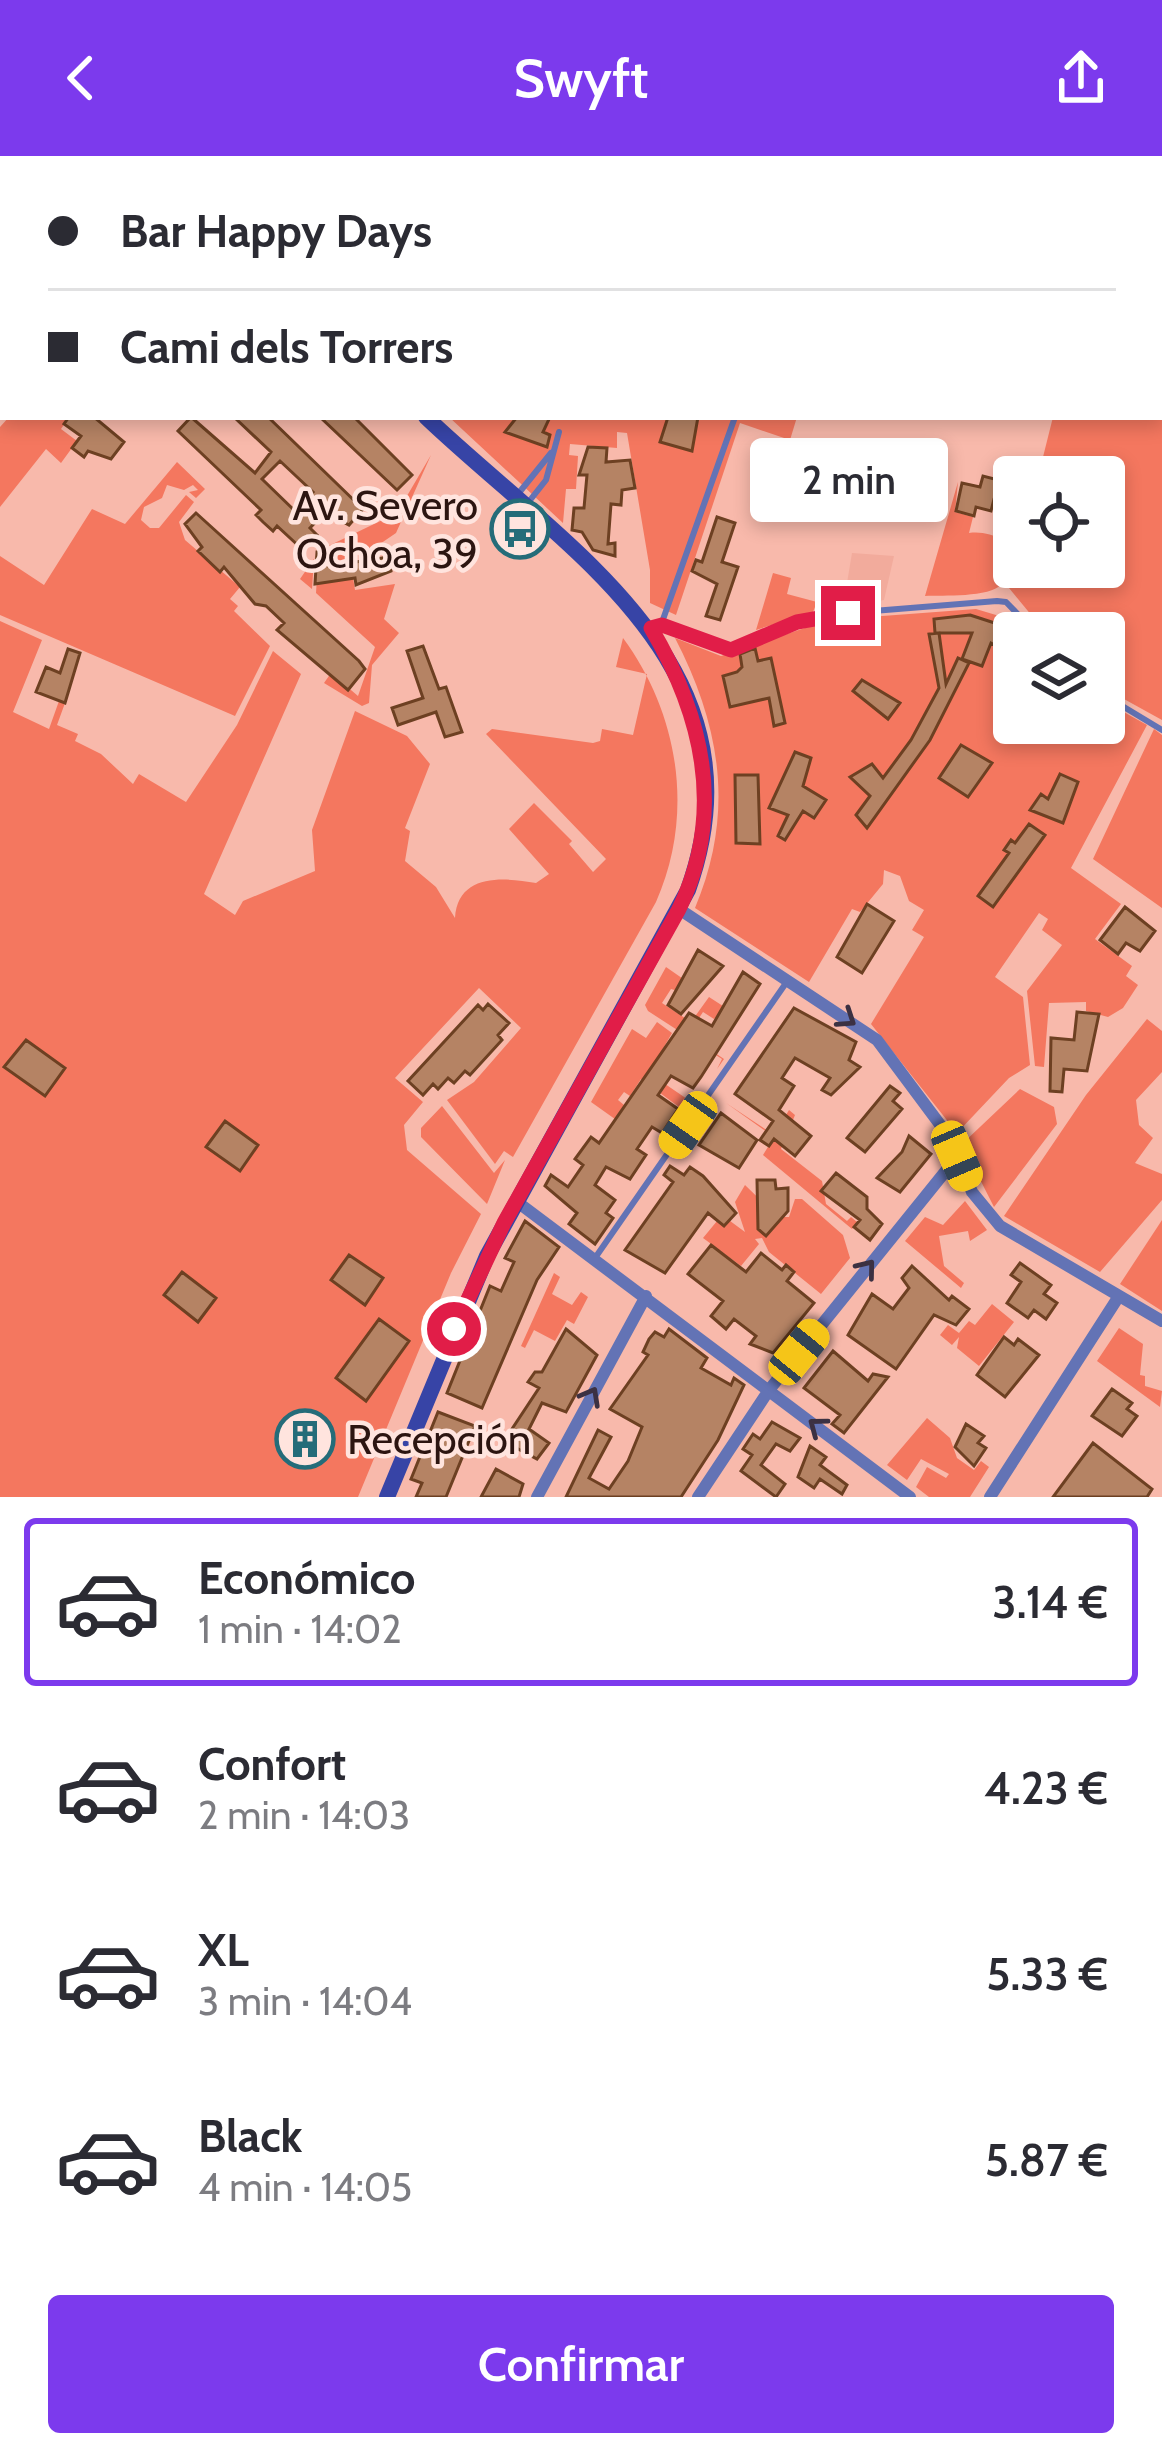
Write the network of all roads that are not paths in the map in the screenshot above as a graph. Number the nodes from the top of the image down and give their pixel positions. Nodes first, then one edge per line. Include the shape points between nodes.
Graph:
1 (429, 420) edge
2 (734, 420) edge
3 (559, 432) dead end
4 (554, 451) junction
5 (521, 500) junction
6 (1016, 612) edge
7 (656, 626) junction
8 (1125, 708) edge
9 (1162, 730) edge
10 (679, 909) junction
11 (788, 980) junction
12 (957, 1156) junction
13 (516, 1201) junction
14 (594, 1258) junction
15 (646, 1296) junction
16 (1119, 1296) junction
17 (1162, 1321) edge
18 (769, 1390) junction
19 (386, 1497) edge
20 (537, 1497) edge
21 (698, 1497) edge
22 (910, 1497) edge
23 (990, 1497) edge

1 - 5 street
2 - 7 lane
3 - 4 lane
4 - 5 lane
4 - 5 lane via 546,480
5 - 7 street
6 - 7 lane via 997,601 836,614 731,650
7 - 10 street via 690,704 704,766 702,840
8 - 9 lane
10 - 11 street
10 - 13 street
11 -> 12 street via 877,1040
11 - 14 lane
12 - 16 street via 972,1192 1000,1226
18 -> 12 street
13 - 14 street
13 - 19 street via 469,1293
14 - 15 street
15 - 18 street
20 -> 15 street
16 - 17 street
16 - 23 street
18 - 21 street
22 -> 18 street

